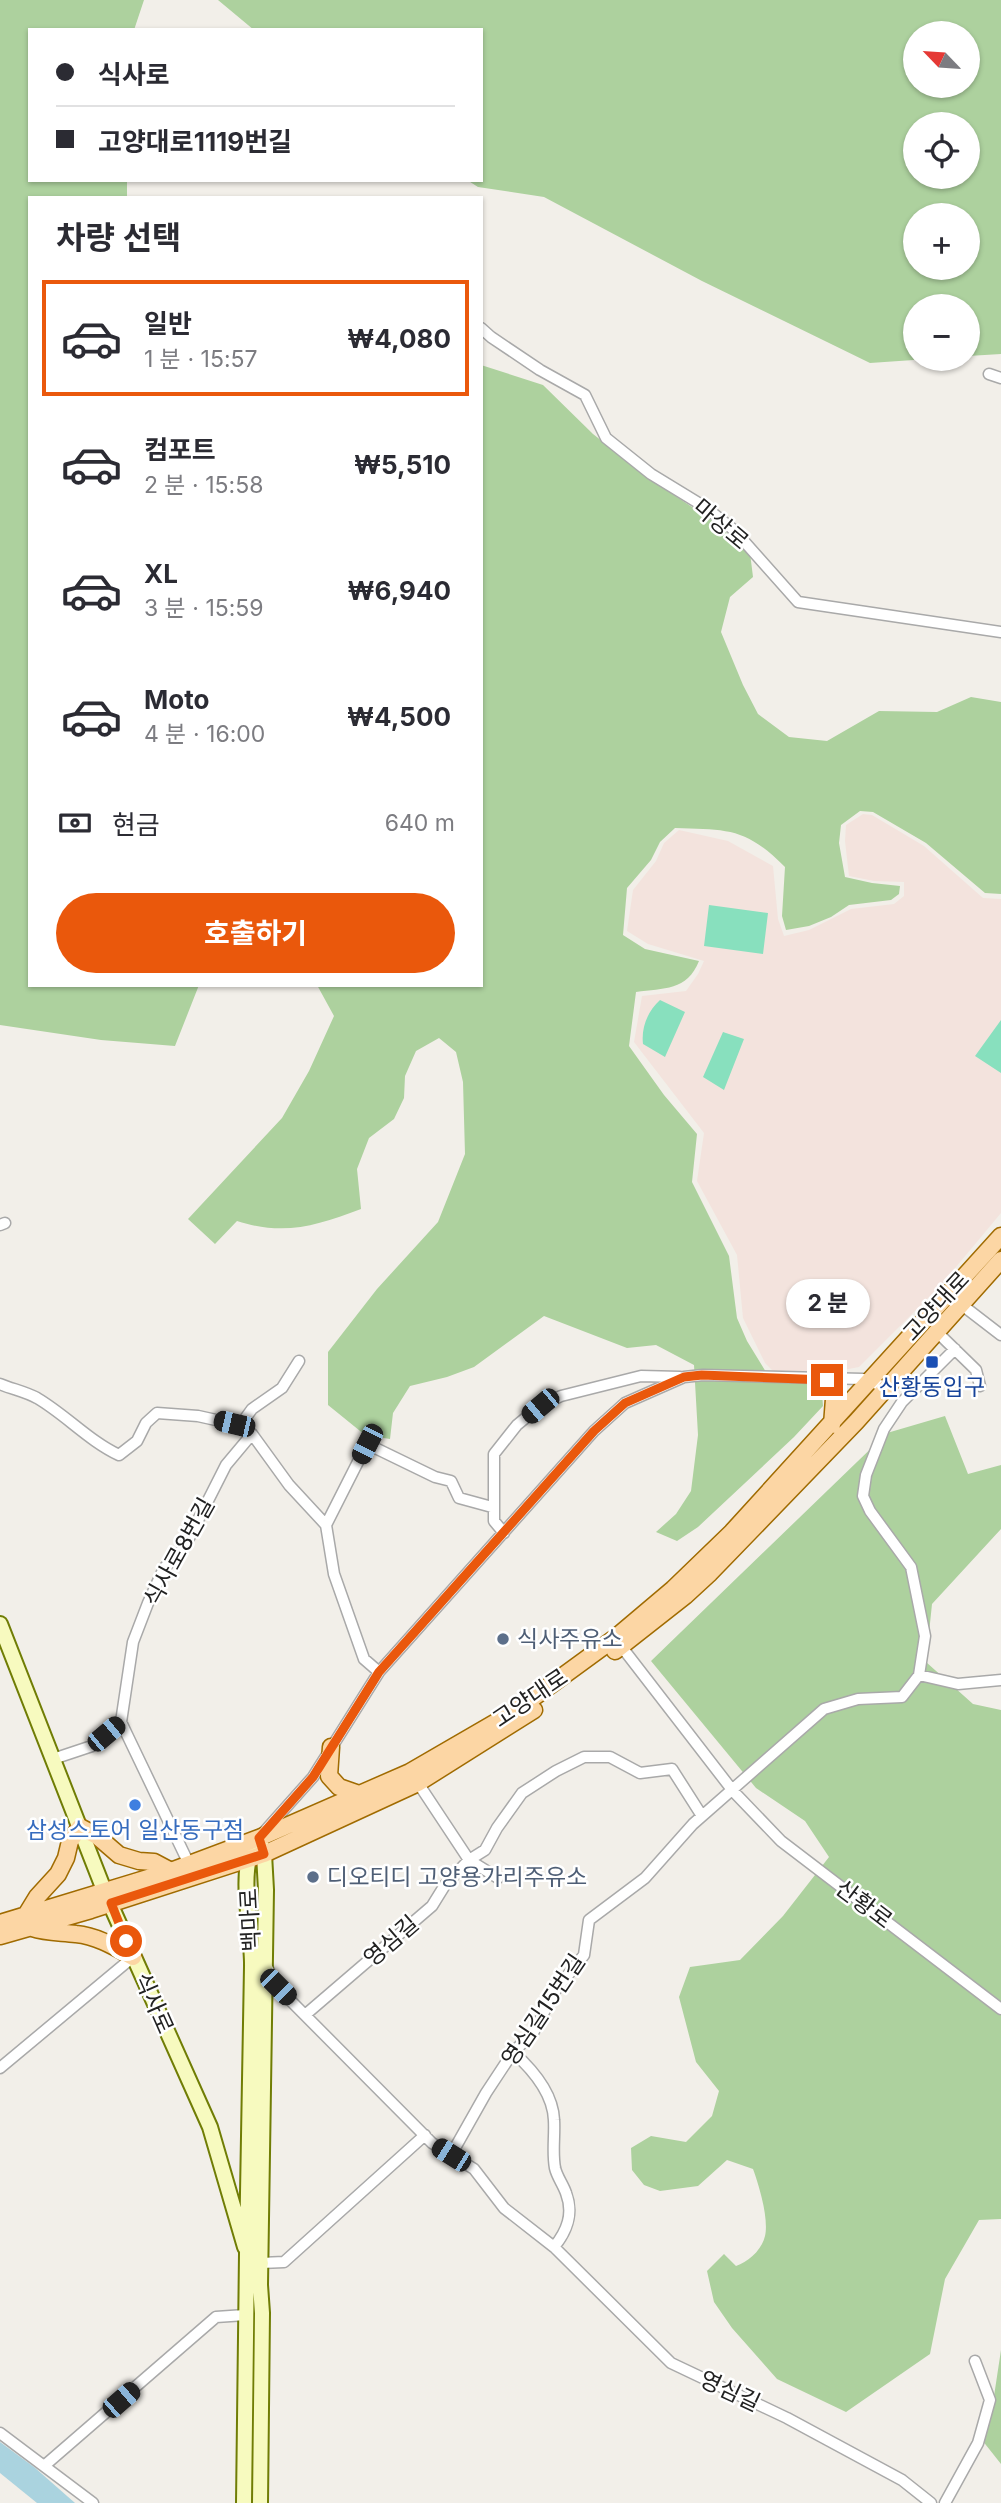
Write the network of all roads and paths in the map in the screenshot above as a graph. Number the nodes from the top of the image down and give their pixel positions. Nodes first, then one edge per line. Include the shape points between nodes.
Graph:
1 (483, 330) edge
2 (989, 374) dead end
3 (1001, 378) edge
4 (1001, 632) edge
5 (1001, 1236) edge
6 (1001, 1261) edge
7 (962, 1305) junction
8 (938, 1333) junction
9 (1001, 1335) edge
10 (955, 1349) junction
11 (299, 1361) dead end
12 (684, 1377) junction
13 (827, 1380) junction
14 (869, 1381) junction
15 (0, 1384) edge
16 (980, 1386) dead end
17 (888, 1388) junction
18 (832, 1425) junction
19 (239, 1427) junction
20 (252, 1434) junction
21 (492, 1507) junction
22 (326, 1525) junction
23 (504, 1532) junction
24 (0, 1624) edge
25 (621, 1646) junction
26 (379, 1672) junction
27 (919, 1675) junction
28 (1001, 1680) edge
29 (121, 1723) junction
30 (331, 1747) junction
31 (53, 1759) junction
32 (418, 1783) junction
33 (733, 1791) junction
34 (359, 1794) junction
35 (702, 1816) junction
36 (80, 1827) junction
37 (259, 1838) junction
38 (257, 1856) junction
39 (469, 1860) junction
40 (190, 1864) junction
41 (171, 1871) junction
42 (498, 1878) dead end
43 (108, 1897) junction
44 (28, 1921) junction
45 (0, 1923) edge
46 (0, 1936) edge
47 (133, 1957) junction
48 (265, 1964) junction
49 (1001, 2009) edge
50 (305, 2015) junction
51 (513, 2052) junction
52 (0, 2068) edge
53 (425, 2135) junction
54 (451, 2155) junction
55 (246, 2247) junction
56 (554, 2248) junction
57 (261, 2263) junction
58 (245, 2315) junction
59 (975, 2361) dead end
60 (0, 2433) edge
61 (44, 2466) junction
62 (93, 2503) edge
63 (244, 2503) edge
64 (260, 2503) edge
65 (931, 2503) edge
66 (945, 2503) edge

1 - 4 street, 마상로 via 584,395 606,438 734,530 798,602
2 - 3 street
5 - 14 main road, 고양대로
6 - 7 main road, 고양대로
7 - 8 main road, 고양대로
7 - 9 street, 고양대로
8 - 10 street, 고양대로
8 - 17 main road, 고양대로
10 - 16 street, 고양대로 via 976,1370
10 - 27 street, 고양대로 via 902,1402 884,1429 863,1496 911,1567 925,1636
11 - 19 street via 282,1388 252,1409
12 - 13 street
12 - 21 street via 641,1376 561,1396 540,1406 494,1454
12 - 23 street via 625,1403
13 - 14 street
13 - 18 main road via 834,1399
14 - 17 street
14 - 18 main road, 고양대로
15 - 19 street via 35,1397 102,1447 120,1455 137,1441 157,1413 198,1416
17 - 25 main road, 고양대로 via 710,1573
18 - 34 main road, 고양대로 via 732,1532 615,1638 515,1710 410,1772
19 - 20 street
20 - 22 street
20 - 29 street, 식사로8번길 via 226,1465 184,1548 164,1568 148,1602 134,1642
21 - 22 street via 459,1498 451,1481 367,1444
21 - 23 street via 494,1521
22 - 26 street via 334,1574 364,1659
23 - 26 street
24 - 31 main road, 식사로
25 - 32 main road, 고양대로 via 519,1721
25 - 33 street, 산황로
26 - 30 street
27 - 28 street via 958,1684
27 - 33 street via 902,1697 858,1699 824,1709
29 - 31 street via 92,1746
29 - 40 street
30 - 34 main road via 330,1776 339,1787
30 - 37 street via 313,1777
31 - 36 main road, 식사로
32 - 38 main road, 고양대로
32 - 39 street
33 - 35 street, 영심길15번길
33 - 49 street, 산황로 via 781,1840
34 - 37 main road, 고양대로
35 - 39 street, 영심길 via 672,1769 640,1773 610,1757 584,1756 523,1793 485,1850
35 - 51 street, 영심길15번길 via 645,1878 589,1920 584,1955 555,1991 533,2033
36 - 41 main road via 119,1855 154,1862
36 - 43 main road, 식사로
36 - 44 main road via 58,1874 37,1897
37 - 38 main road, 백마로
37 - 40 main road, 고양대로
38 - 43 main road, 고양대로
38 - 48 main road, 백마로
38 - 55 main road, 백마로 via 247,1891 252,1962
39 - 42 street
39 - 50 street, 영심길 via 432,1906
40 - 41 main road, 고양대로
41 - 43 main road, 고양대로
43 - 44 main road, 고양대로
43 - 47 main road, 식사로
44 - 45 main road, 고양대로
44 - 46 main road, 고양대로
44 - 47 main road via 44,1932 78,1934
47 - 52 street
47 - 55 main road, 식사로 via 210,2127
48 - 50 street, 영심길 via 278,1987
48 - 57 main road, 백마로
50 - 53 street, 영심길
51 - 54 street, 영심길15번길
51 - 56 street via 533,2069 555,2118 555,2172 570,2213 564,2235
53 - 54 street, 영심길
53 - 57 street via 284,2262
54 - 56 street, 영심길 via 474,2169 504,2208
55 - 57 main road, 식사로
55 - 58 main road, 백마로
56 - 65 street, 영심길 via 671,2363 787,2418 902,2480
57 - 64 main road, 백마로
58 - 61 street via 216,2318
58 - 63 main road, 백마로
59 - 66 street via 990,2400 978,2443
60 - 61 street
61 - 62 street

